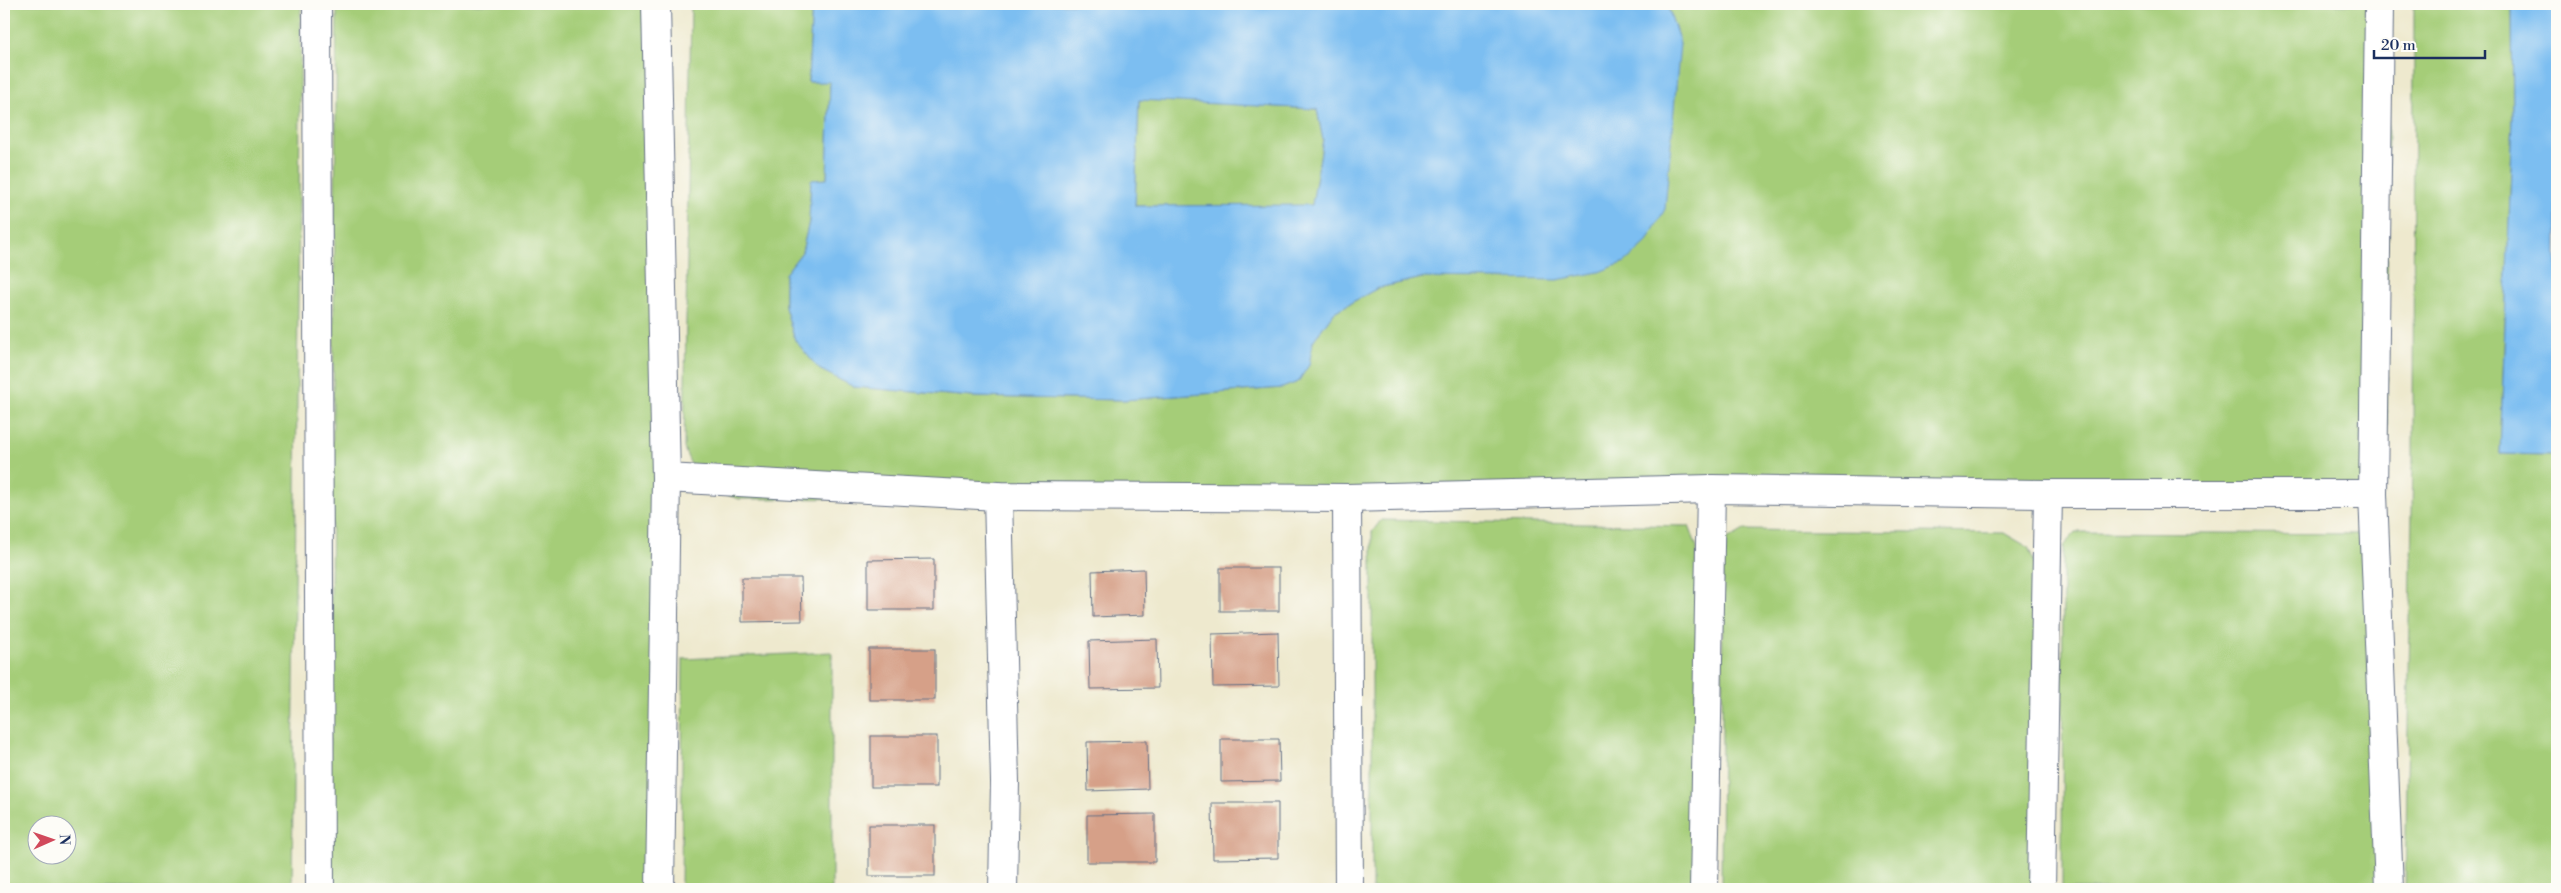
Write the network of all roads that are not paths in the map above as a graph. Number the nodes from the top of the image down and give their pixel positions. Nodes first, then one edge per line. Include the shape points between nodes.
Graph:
1 (317, 4) edge
2 (656, 4) edge
3 (2379, 4) edge
4 (666, 478) junction
5 (1711, 489) junction
6 (2048, 494) junction
7 (2373, 494) junction
8 (998, 496) junction
9 (1347, 498) junction
10 (320, 889) edge
11 (660, 889) edge
12 (1003, 889) edge
13 (1350, 889) edge
14 (1704, 889) edge
15 (2041, 889) edge
16 (2389, 889) edge

1 - 10 street
2 - 4 street
3 - 7 street
4 - 8 street
4 - 11 street
5 - 6 street
5 - 9 street
5 - 14 street
6 - 7 street
6 - 15 street
7 - 16 street
8 - 9 street
8 - 12 street via 1005,782
9 - 13 street

